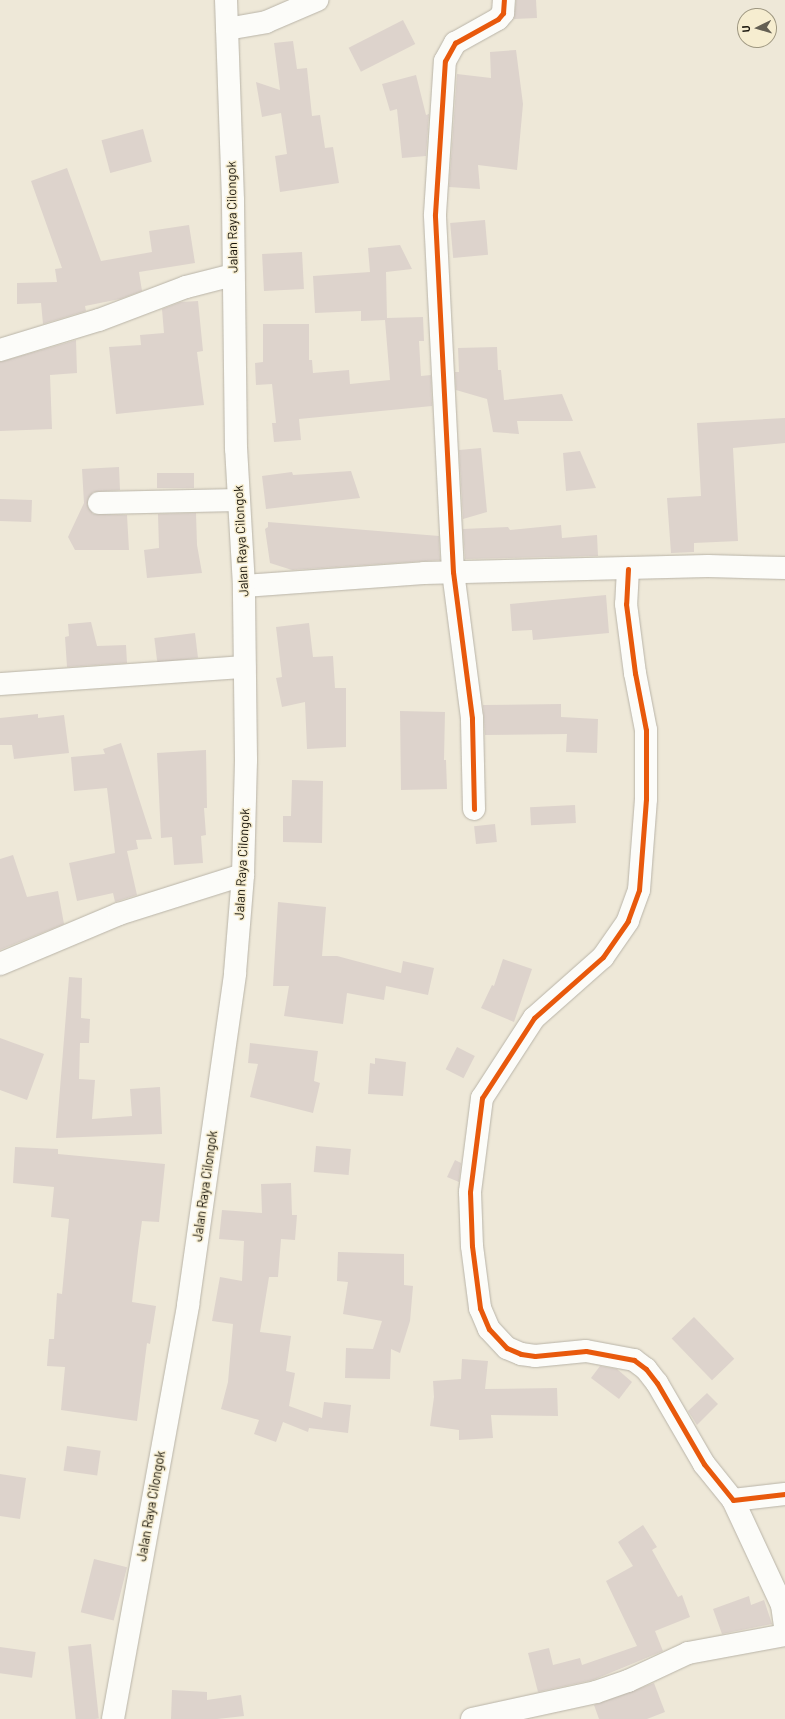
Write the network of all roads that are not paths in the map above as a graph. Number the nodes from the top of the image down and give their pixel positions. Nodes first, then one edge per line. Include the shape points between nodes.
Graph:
1 (226, 0) edge
2 (317, 0) edge
3 (504, 0) edge
4 (227, 29) junction
5 (233, 275) junction
6 (0, 350) edge
7 (239, 500) junction
8 (99, 503) dead end
9 (628, 568) junction
10 (785, 568) edge
11 (453, 572) junction
12 (244, 586) junction
13 (244, 667) junction
14 (0, 684) edge
15 (474, 809) dead end
16 (243, 875) junction
17 (0, 964) edge
18 (785, 1494) edge
19 (733, 1500) junction
20 (785, 1626) edge
21 (785, 1635) edge
22 (113, 1719) edge
23 (472, 1719) edge

1 - 4 main road, Jalan Raya Cilongok
2 - 4 main road via 266,22
3 - 11 main road via 503,13 455,43 445,61 435,214
4 - 5 main road, Jalan Raya Cilongok
5 - 6 main road via 186,287 99,320
5 - 7 main road, Jalan Raya Cilongok
7 - 8 main road
7 - 12 main road, Jalan Raya Cilongok
9 - 10 main road
9 - 11 main road
9 - 19 main road via 626,604 646,730 646,799 639,890 628,921 603,957 534,1018 482,1098 470,1192 472,1246 480,1308 489,1329 507,1348 535,1356 586,1351 634,1360 646,1368 704,1464
11 - 12 main road
11 - 15 main road via 472,718
12 - 13 main road, Jalan Raya Cilongok
13 - 14 main road
13 - 16 main road, Jalan Raya Cilongok via 246,760
16 - 17 main road via 119,914
16 - 22 main road, Jalan Raya Cilongok via 235,973 188,1305
18 - 19 main road
19 - 20 main road via 782,1605
21 - 23 main road via 688,1654 628,1681 596,1692

